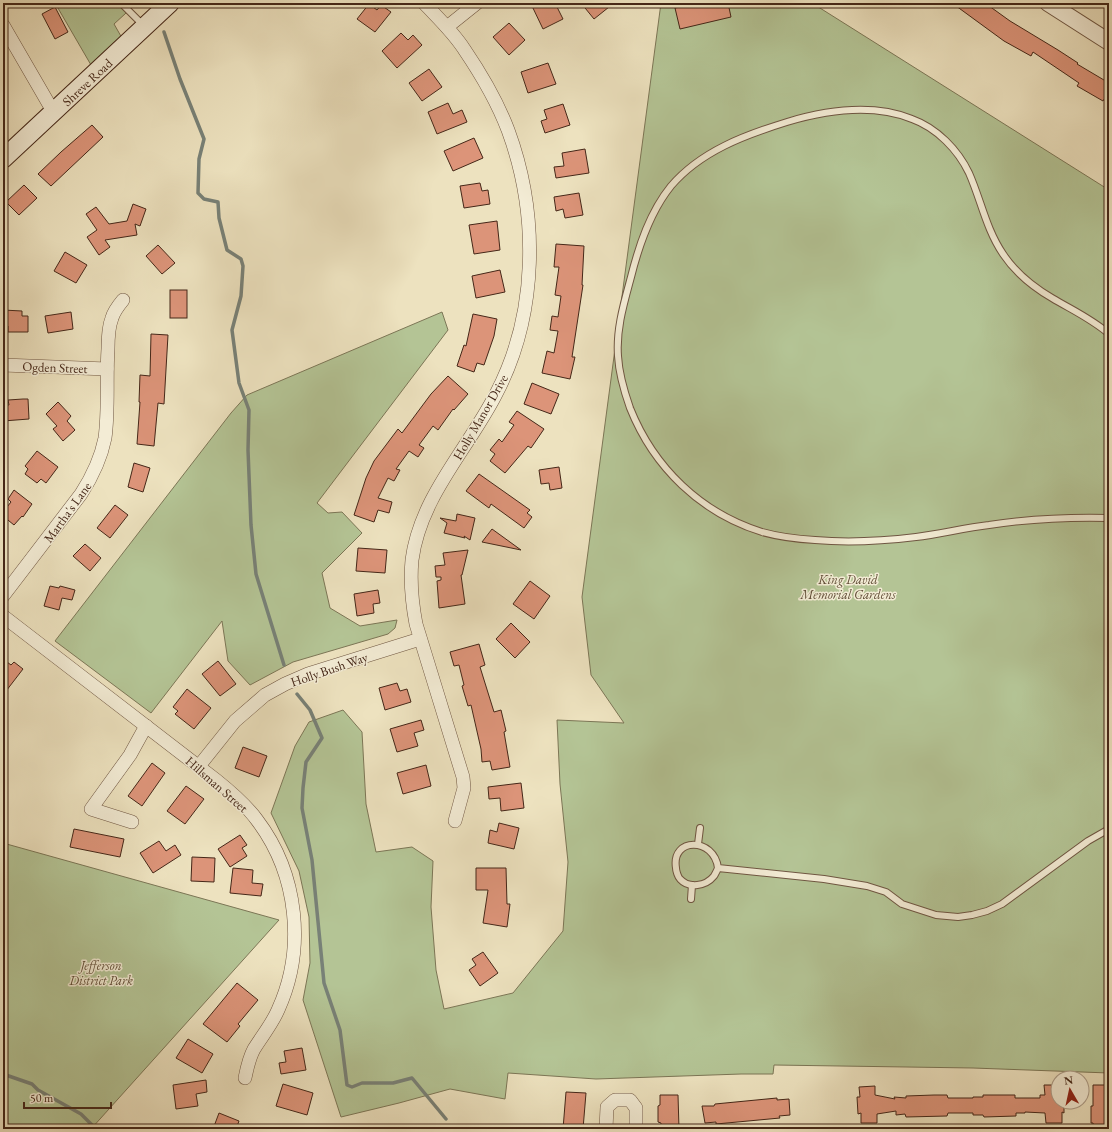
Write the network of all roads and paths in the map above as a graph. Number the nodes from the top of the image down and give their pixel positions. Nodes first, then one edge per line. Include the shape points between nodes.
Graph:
1 (121, 3) edge
2 (170, 3) edge
3 (424, 3) edge
4 (477, 3) edge
5 (1048, 3) edge
6 (3, 25) edge
7 (145, 27) junction
8 (447, 27) junction
9 (1109, 42) edge
10 (54, 113) junction
11 (3, 159) edge
12 (123, 300) dead end
13 (1109, 334) edge
14 (3, 366) edge
15 (107, 369) junction
16 (1109, 518) edge
17 (3, 596) edge
18 (3, 616) edge
19 (420, 639) junction
20 (146, 726) junction
21 (199, 766) junction
22 (455, 821) dead end
23 (132, 822) dead end
24 (700, 828) dead end
25 (1109, 829) edge
26 (698, 844) junction
27 (718, 868) junction
28 (692, 885) junction
29 (691, 899) dead end
30 (245, 1078) dead end
31 (606, 1129) edge
32 (636, 1129) edge

1 - 7 lane
2 - 7 main road, Shreve Road
3 - 8 street, Holly Manor Drive
4 - 8 street
5 - 9 street
6 - 10 street
7 - 10 main road, Shreve Road
8 - 19 street, Holly Manor Drive via 480,73 508,130 524,190 530,253 524,312 507,372 489,407 434,496 416,538 411,580 412,604
10 - 11 main road, Shreve Road
12 - 15 street, Martha's Lane via 111,320
13 - 16 lane via 1098,324 1046,294 1017,271 993,238 969,173 949,143 913,119 873,110 830,112 804,117 743,138 712,152 682,175 652,215 635,261 618,332 620,375 628,402 638,427 659,462 690,494 739,524 799,539 833,542 914,537 1011,522 1075,517
14 - 15 street, Ogden Street
15 - 17 street, Martha's Lane via 104,438 92,478
18 - 20 street, Hillsman Street
19 - 21 street, Holly Bush Way via 308,674 278,688 253,704 235,721
19 - 22 street, Holly Manor Drive via 463,778 464,788
20 - 21 street, Hillsman Street
20 - 23 street via 130,755 91,809
21 - 30 street, Hillsman Street via 240,800 257,820 280,860 292,900 294,946 286,991 278,1011 254,1050
24 - 26 lane
25 - 27 lane via 1088,841 1002,904 987,911 958,917 936,915 902,904 886,892 867,886
26 - 27 lane via 707,848 713,855
26 - 28 lane via 684,847 675,862 680,879
27 - 28 lane via 713,877 704,883
28 - 29 lane
31 - 32 street via 607,1106 615,1100 630,1100 636,1108

